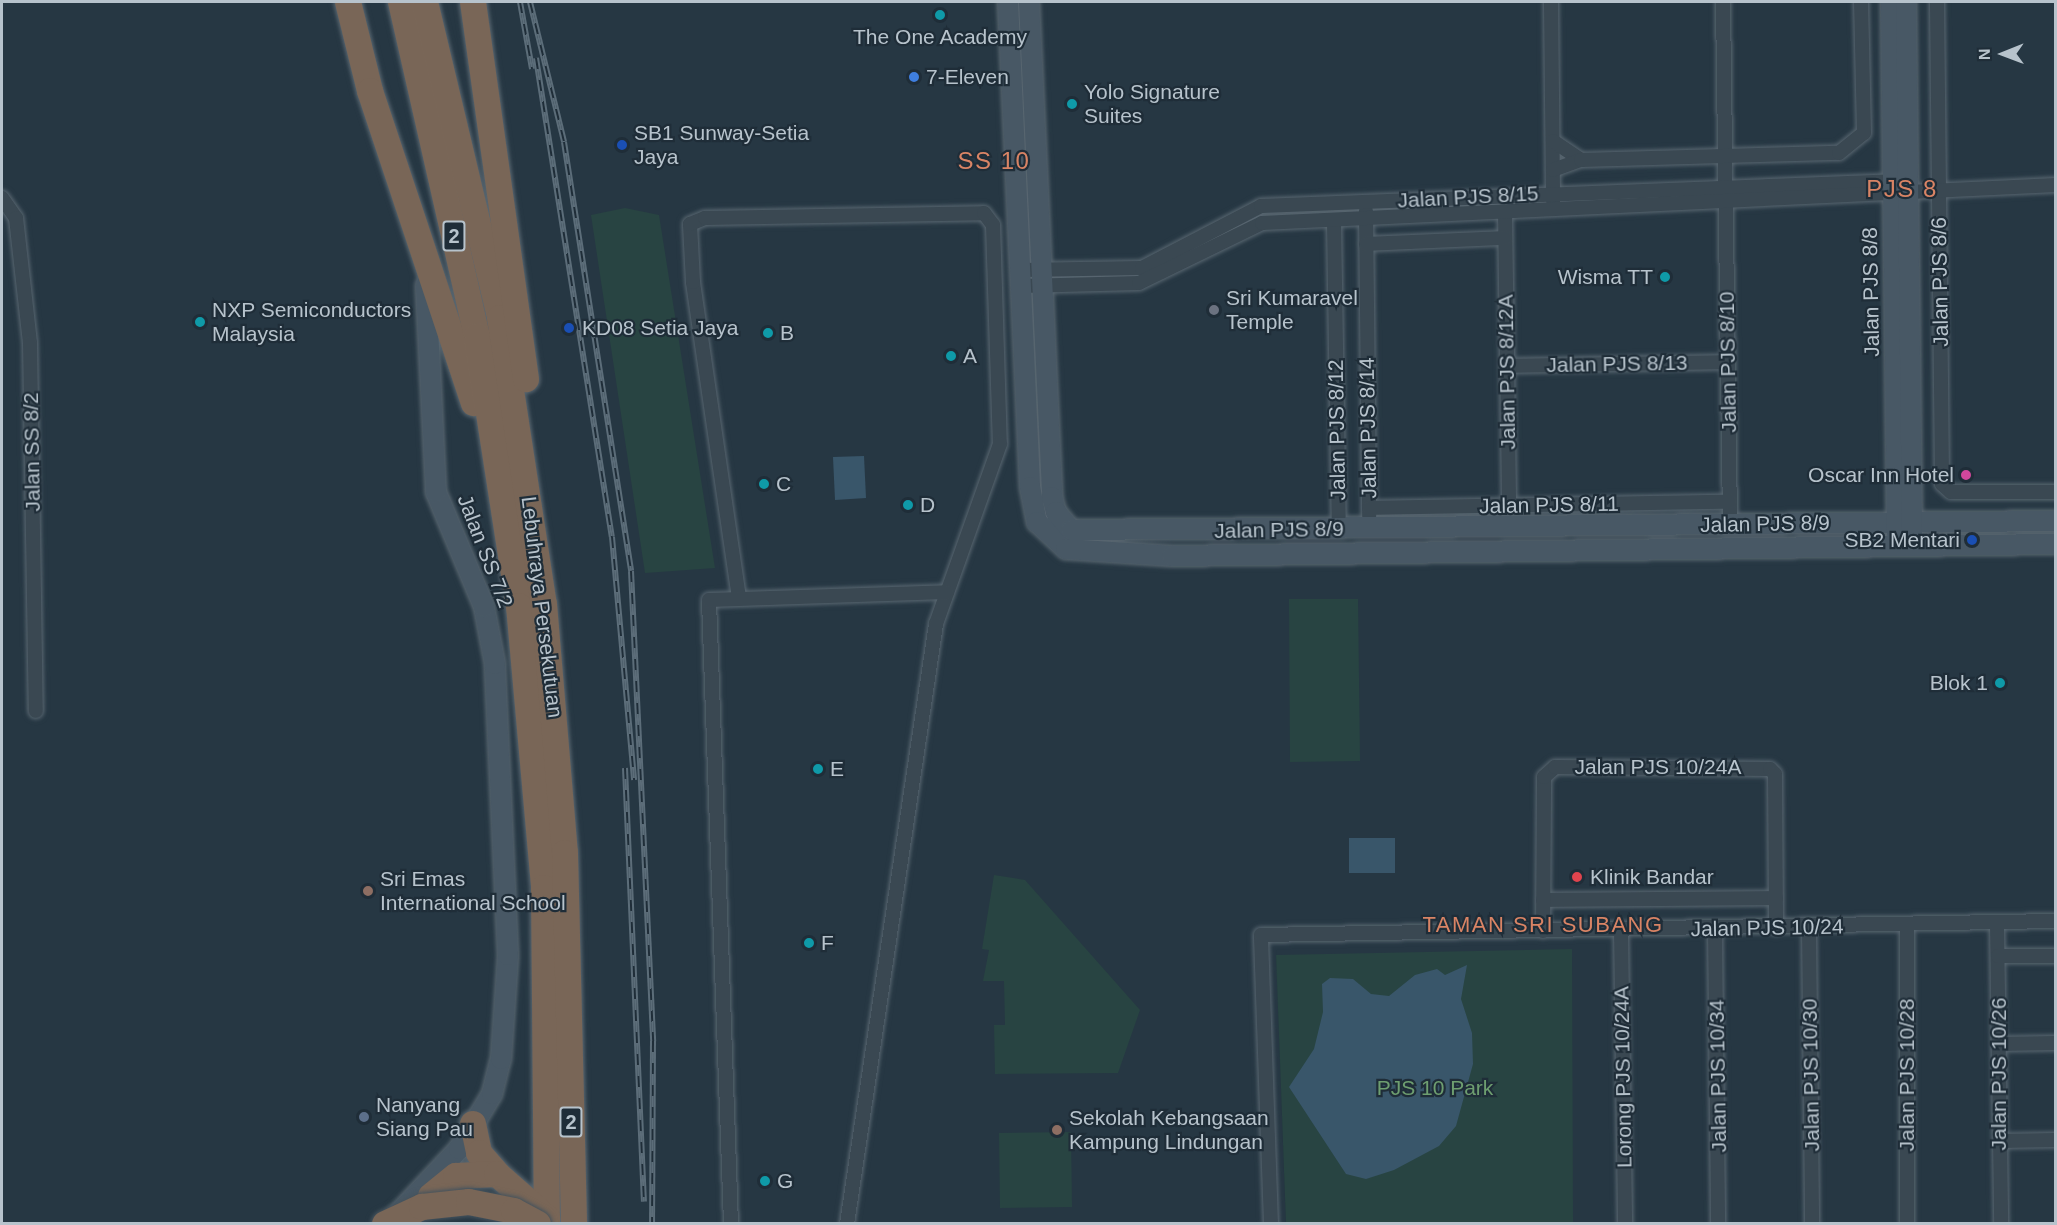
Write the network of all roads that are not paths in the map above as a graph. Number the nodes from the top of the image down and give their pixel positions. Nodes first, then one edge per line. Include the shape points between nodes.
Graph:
1 (348, 2) edge
2 (401, 2) edge
3 (425, 2) edge
4 (473, 2) edge
5 (1008, 2) edge
6 (1029, 2) edge
7 (1551, 2) edge
8 (1723, 2) edge
9 (1861, 2) edge
10 (1891, 2) edge
11 (1906, 2) edge
12 (1937, 2) edge
13 (1552, 141) junction
14 (1720, 157) junction
15 (1581, 160) junction
16 (1553, 170) junction
17 (1726, 184) junction
18 (2055, 185) edge
19 (1912, 188) junction
20 (1553, 193) junction
21 (2, 198) edge
22 (1726, 200) junction
23 (1366, 201) junction
24 (410, 206) junction
25 (1554, 209) junction
26 (1505, 212) junction
27 (1366, 219) junction
28 (1334, 221) junction
29 (1505, 238) junction
30 (1366, 244) junction
31 (1022, 278) junction
32 (1042, 278) junction
33 (1728, 362) junction
34 (1507, 366) junction
35 (1001, 412) junction
36 (1026, 412) junction
37 (521, 445) junction
38 (496, 472) junction
39 (2055, 492) edge
40 (1730, 502) junction
41 (1509, 506) junction
42 (1369, 508) junction
43 (2055, 521) edge
44 (1905, 522) junction
45 (1730, 524) junction
46 (1065, 526) junction
47 (1238, 530) junction
48 (1369, 530) junction
49 (1339, 531) junction
50 (2055, 543) edge
51 (1905, 546) junction
52 (1066, 549) junction
53 (1238, 554) junction
54 (947, 592) junction
55 (739, 598) junction
56 (36, 711) dead end
57 (1776, 898) junction
58 (1543, 900) junction
59 (2055, 921) edge
60 (1997, 924) junction
61 (1906, 926) junction
62 (1809, 927) junction
63 (1715, 928) junction
64 (1776, 928) junction
65 (1621, 930) junction
66 (1543, 931) junction
67 (1998, 956) junction
68 (2055, 956) edge
69 (2055, 1043) edge
70 (1999, 1044) junction
71 (473, 1124) junction
72 (2055, 1140) edge
73 (2000, 1141) junction
74 (497, 1174) junction
75 (431, 1196) joint
76 (395, 1220) edge
77 (544, 1222) edge
78 (574, 1224) edge
79 (731, 1224) edge
80 (847, 1224) edge
81 (1271, 1224) edge
82 (1624, 1224) edge
83 (1718, 1224) edge
84 (1812, 1224) edge
85 (1907, 1224) edge
86 (2001, 1224) edge

1 - 24 highway via 370,91
2 - 38 highway, Lebuhraya Persekutuan / 2 via 477,336
3 - 37 highway, Lebuhraya Persekutuan / 2 via 500,318
4 - 37 highway via 527,384
5 - 31 street, Jalan PJS 8/9
6 - 32 street
7 - 13 street
8 - 14 street, Jalan PJS 8/10
9 - 14 street via 1864,133 1839,153
10 - 19 street, Jalan PJS 8/8
11 - 19 street, Jalan PJS 8/8
12 - 19 street, Jalan PJS 8/6
13 - 15 street
13 - 16 street
14 - 15 street
14 - 17 street, Jalan PJS 8/10
15 - 16 street
16 - 20 street
17 - 19 street, Jalan PJS 8/15
17 - 20 street, Jalan PJS 8/15
17 - 22 street, Jalan PJS 8/10
18 - 19 street
19 - 22 street, Jalan PJS 8/15
19 - 39 street, Jalan PJS 8/6 via 1946,489
19 - 44 street, Jalan PJS 8/8
20 - 23 street, Jalan PJS 8/15
20 - 25 street
21 - 56 street, Jalan SS 8/2 via 16,218 30,343
22 - 25 street, Jalan PJS 8/15
22 - 33 street, Jalan PJS 8/10
23 - 27 street
23 - 32 street, Jalan PJS 8/15 via 1261,206 1142,268
24 - 38 highway
24 - 71 street, Jalan SS 7/2 via 432,324 436,492 484,608 495,664 508,955 501,1059 492,1094
25 - 26 street, Jalan PJS 8/15
26 - 27 street, Jalan PJS 8/15
26 - 29 street, Jalan PJS 8/12A
27 - 28 street, Jalan PJS 8/15
27 - 30 street, Jalan PJS 8/14
28 - 32 street, Jalan PJS 8/15 via 1262,223 1139,283
28 - 49 street, Jalan PJS 8/12
29 - 30 street
29 - 34 street, Jalan PJS 8/12A
30 - 42 street, Jalan PJS 8/14
31 - 32 street, Jalan PJS 8/15
31 - 36 street, Jalan PJS 8/9
32 - 46 street via 1052,497
33 - 34 street, Jalan PJS 8/13
33 - 40 street, Jalan PJS 8/10
34 - 41 street, Jalan PJS 8/12A
35 - 36 street
35 - 54 street via 1000,444
35 - 55 street via 993,225 984,213 694,221 688,236 693,282
36 - 52 street, Jalan PJS 8/9 via 1032,508 1046,535
37 - 78 highway, Lebuhraya Persekutuan / 2 via 561,760
38 - 77 highway, Lebuhraya Persekutuan / 2 via 519,606 544,888
40 - 41 street, Jalan PJS 8/11
40 - 45 street, Jalan PJS 8/10
41 - 42 street, Jalan PJS 8/11
42 - 48 street, Jalan PJS 8/14
43 - 44 street, Jalan PJS 8/9
44 - 45 street, Jalan PJS 8/9
44 - 51 street, Jalan PJS 8/8
45 - 48 street, Jalan PJS 8/9
46 - 47 street, Jalan PJS 8/9 via 1081,533
46 - 52 street
47 - 49 street, Jalan PJS 8/9
47 - 53 street
48 - 49 street, Jalan PJS 8/9
50 - 51 street, Jalan PJS 8/9
51 - 53 street, Jalan PJS 8/9
52 - 53 street, Jalan PJS 8/9 via 1094,555
54 - 55 street
54 - 80 street via 936,624 918,726
55 - 79 street via 709,600
57 - 58 street
57 - 58 street, Jalan PJS 10/24A via 1775,774 1770,769 1556,768 1544,777
57 - 64 street, Jalan PJS 10/24A
58 - 66 street, Jalan PJS 10/24A
59 - 60 street, Jalan PJS 10/24
60 - 61 street, Jalan PJS 10/24
60 - 67 street, Jalan PJS 10/26
61 - 62 street, Jalan PJS 10/24
61 - 85 street, Jalan PJS 10/28
62 - 64 street, Jalan PJS 10/24
62 - 84 street, Jalan PJS 10/30
63 - 64 street, Jalan PJS 10/24
63 - 65 street, Jalan PJS 10/24
63 - 83 street, Jalan PJS 10/34
65 - 66 street, Jalan PJS 10/24
65 - 82 street, Lorong PJS 10/24A
66 - 81 street, Jalan PJS 10/24 via 1261,935
67 - 68 street
67 - 70 street, Jalan PJS 10/26
69 - 70 street
70 - 73 street, Jalan PJS 10/26
71 - 74 highway via 479,1153
71 - 76 street, Jalan SS 7/2 via 459,1149
72 - 73 street
73 - 86 street, Jalan PJS 10/26
74 - 75 highway via 456,1176
74 - 77 highway
75 - 76 street
76 - 77 highway, bridge via 422,1207 469,1202

